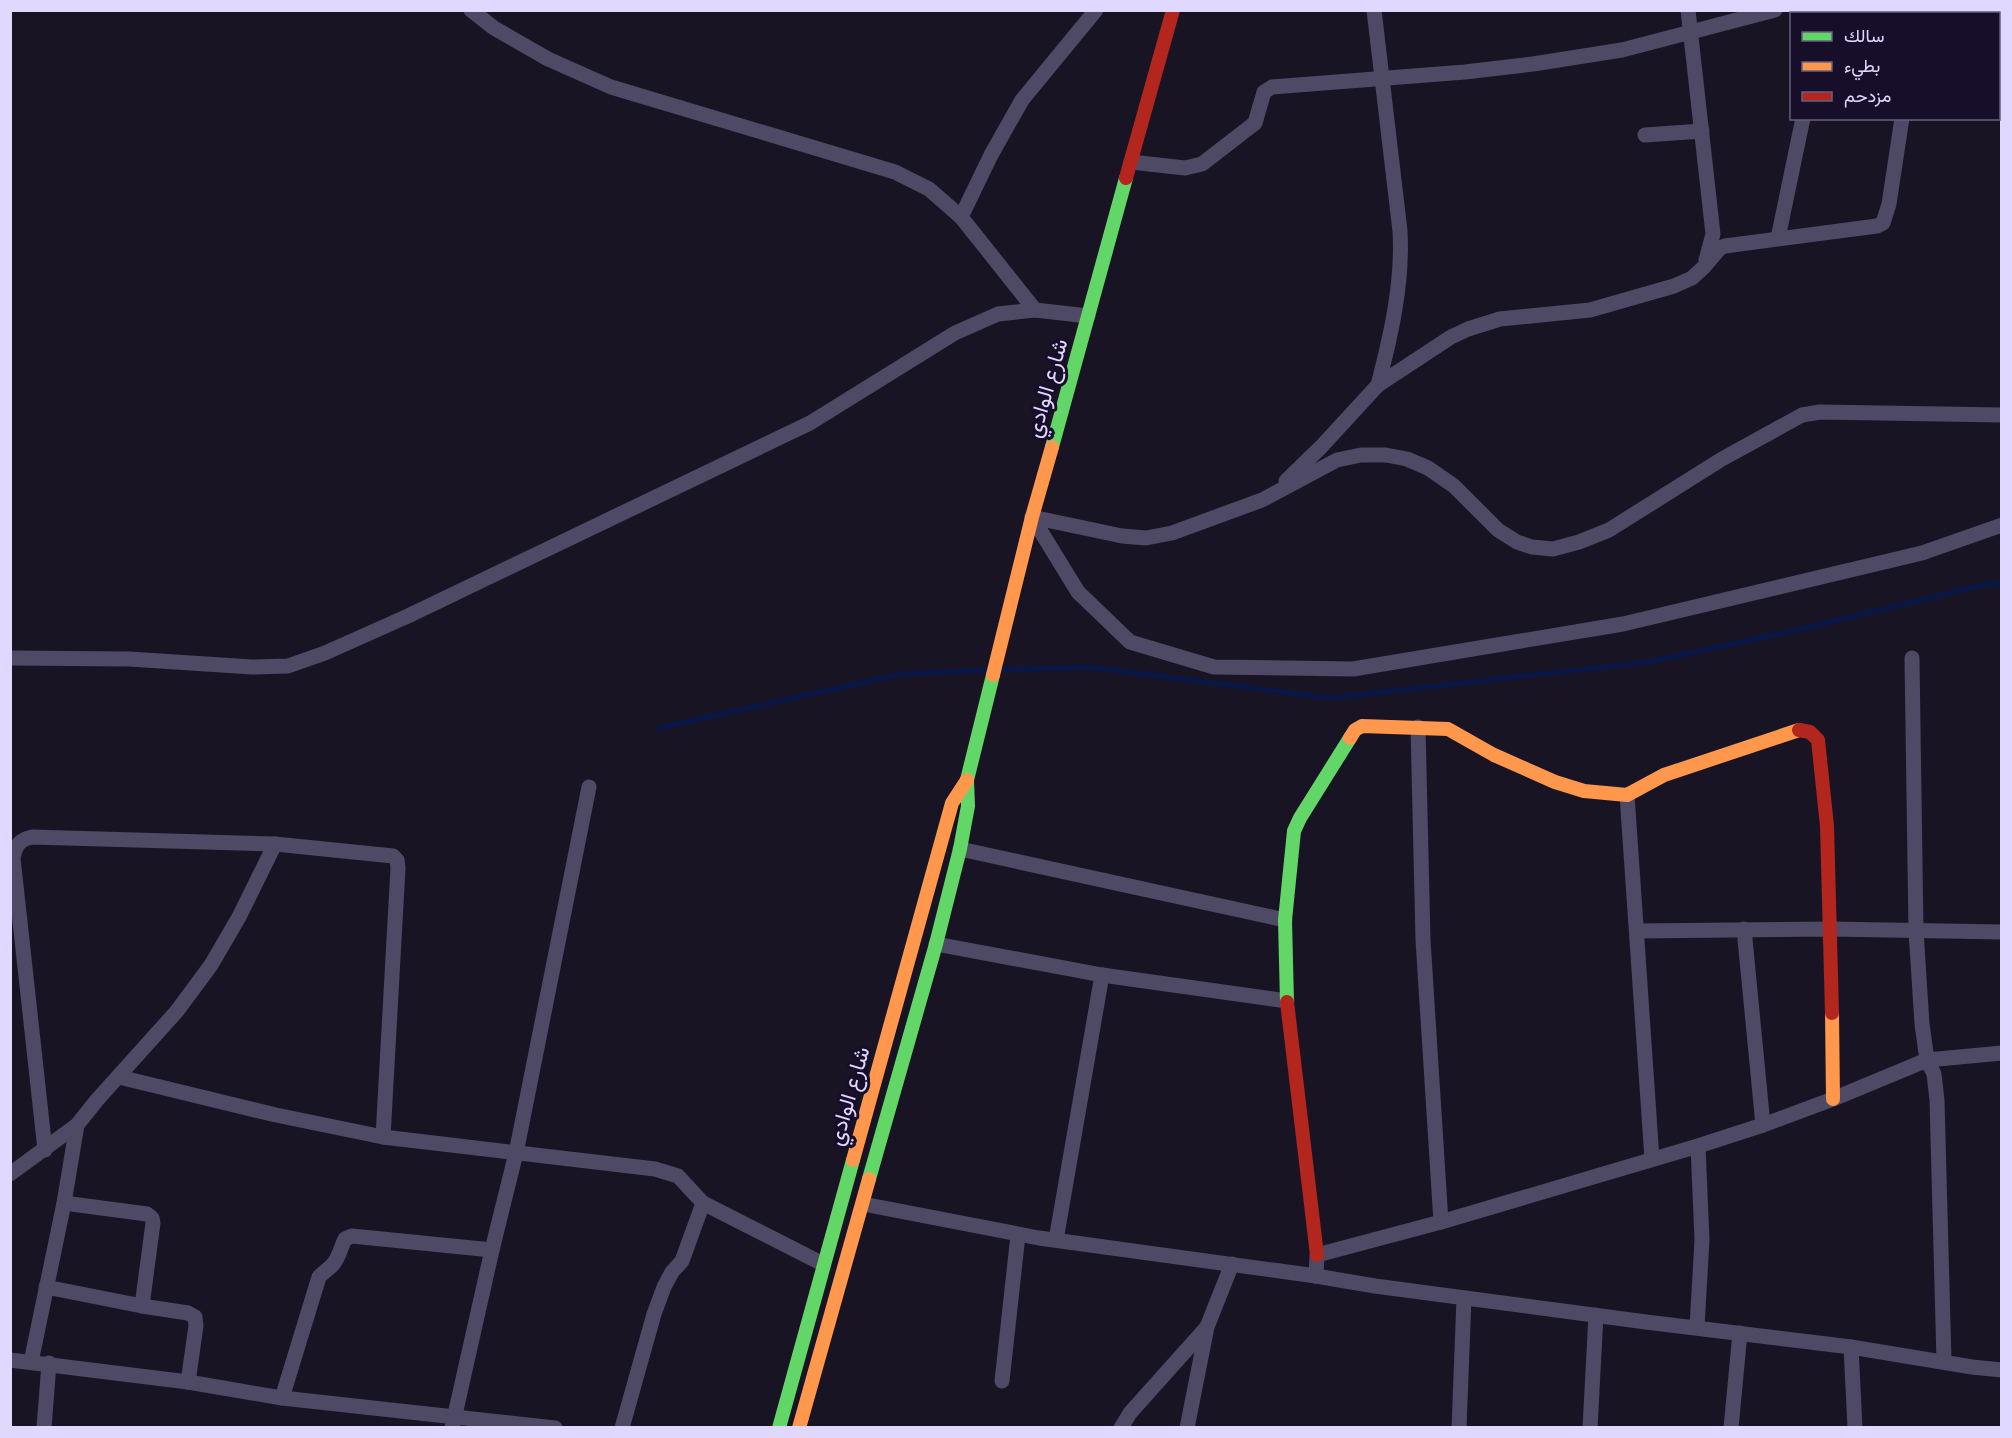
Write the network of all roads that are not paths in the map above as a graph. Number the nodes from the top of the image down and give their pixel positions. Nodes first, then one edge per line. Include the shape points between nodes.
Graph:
1 (471, 10) edge
2 (1096, 10) edge
3 (1173, 10) edge
4 (1374, 10) edge
5 (1688, 10) edge
6 (1775, 10) edge
7 (1690, 31) junction
8 (1383, 78) junction
9 (1803, 120) edge
10 (1902, 120) edge
11 (1702, 131) junction
12 (1645, 135) dead end
13 (1131, 162) junction
14 (961, 216) junction
15 (1778, 238) junction
16 (1704, 267) junction
17 (1035, 310) junction
18 (1088, 316) junction
19 (1378, 385) junction
20 (2001, 415) edge
21 (1262, 500) junction
22 (1032, 517) junction
23 (2001, 525) edge
24 (1986, 530) junction
25 (2001, 534) edge
26 (10, 658) edge
27 (1912, 658) dead end
28 (1418, 727) junction
29 (967, 780) junction
30 (589, 787) dead end
31 (1627, 795) junction
32 (275, 844) junction
33 (960, 849) junction
34 (13, 889) edge
35 (1285, 920) junction
36 (1744, 929) junction
37 (1831, 929) junction
38 (1637, 931) junction
39 (1916, 931) junction
40 (2001, 932) edge
41 (936, 944) junction
42 (1102, 975) junction
43 (1287, 1001) junction
44 (2001, 1053) edge
45 (1927, 1060) junction
46 (119, 1077) junction
47 (1833, 1099) junction
48 (77, 1125) junction
49 (1763, 1125) junction
50 (383, 1137) junction
51 (1698, 1146) junction
52 (45, 1150) junction
53 (516, 1153) junction
54 (1652, 1159) junction
55 (10, 1174) edge
56 (64, 1203) junction
57 (703, 1203) junction
58 (863, 1204) junction
59 (1441, 1222) junction
60 (1018, 1235) junction
61 (1056, 1240) junction
62 (492, 1250) junction
63 (1317, 1255) junction
64 (823, 1264) junction
65 (1232, 1264) junction
66 (1316, 1276) junction
67 (46, 1287) junction
68 (1464, 1298) junction
69 (142, 1306) junction
70 (1596, 1314) junction
71 (1207, 1327) junction
72 (1697, 1328) junction
73 (1740, 1333) junction
74 (1851, 1347) junction
75 (10, 1360) edge
76 (1944, 1361) junction
77 (31, 1362) junction
78 (49, 1363) junction
79 (2001, 1370) edge
80 (1002, 1381) dead end
81 (188, 1382) junction
82 (282, 1398) junction
83 (454, 1422) edge
84 (44, 1428) edge
85 (555, 1428) edge
86 (622, 1428) edge
87 (778, 1428) edge
88 (800, 1428) edge
89 (1121, 1428) edge
90 (1187, 1428) edge
91 (1459, 1428) edge
92 (1590, 1428) edge
93 (1731, 1428) edge
94 (1855, 1428) edge

1 - 14 street via 548,59 610,87 895,172 929,189
2 - 14 street via 1022,100
3 - 13 main road, شارع الوادي
4 - 8 street
5 - 7 street
6 - 7 street
7 - 8 street via 1622,50 1544,62
7 - 11 street
8 - 13 street via 1272,87 1264,92 1255,123 1202,164 1185,168
8 - 19 street via 1402,258
9 - 15 street
10 - 15 street via 1883,223
11 - 12 street
11 - 16 street via 1713,234
13 - 18 main road, شارع الوادي
14 - 17 street
15 - 16 street via 1720,248
16 - 19 street via 1674,286 1590,310 1500,319 1468,329
17 - 18 street
17 - 26 street via 998,314 955,333 810,423 408,616 288,666
18 - 22 main road, شارع الوادي
19 - 21 street via 1290,477
20 - 21 street via 1802,415 1608,530 1553,549 1517,542 1498,530 1454,486 1428,468 1396,457 1361,455 1337,460
21 - 22 street via 1172,533 1146,538
22 - 24 street via 1077,592 1130,642 1214,667 1353,669 1623,624 1922,553
22 - 29 main road, شارع الوادي
23 - 24 street
24 - 25 street
27 - 39 street
28 - 31 main road via 1448,729 1555,782 1584,791
28 - 35 main road via 1362,726 1355,730 1294,831
28 - 59 street via 1423,940
29 - 33 main road, شارع الوادي via 968,806
29 - 64 main road, شارع الوادي via 952,803
30 - 53 street
31 - 37 main road via 1664,775 1799,730 1814,734 1818,740 1827,826
31 - 38 street
32 - 34 street via 32,837 22,839 15,847
32 - 46 street via 211,965
32 - 50 street via 386,855 397,860
33 - 35 street
33 - 41 main road, شارع الوادي
34 - 52 street
35 - 43 main road
36 - 37 street
36 - 38 street
36 - 49 street
37 - 39 street
37 - 47 main road
38 - 54 street
39 - 40 street
39 - 45 street
41 - 42 street
41 - 58 main road, شارع الوادي
42 - 43 street
42 - 61 street
43 - 63 main road
44 - 45 street
45 - 47 street
45 - 76 street via 1935,1074 1937,1100
46 - 48 street
46 - 50 street via 276,1116
47 - 49 street
48 - 52 street
48 - 56 street
49 - 51 street
50 - 53 street
51 - 54 street
51 - 72 street via 1702,1240
52 - 55 street
53 - 57 street via 655,1168 678,1176
53 - 62 street
54 - 59 street
56 - 67 street
56 - 69 street via 147,1214 152,1218
57 - 64 street
57 - 86 street via 682,1262 664,1287
58 - 60 street
58 - 88 main road, شارع الوادي
59 - 63 street
60 - 61 street
60 - 80 street
61 - 65 street
62 - 82 street via 352,1236 345,1239 336,1262 319,1277
62 - 83 street
63 - 66 street
64 - 87 main road, شارع الوادي
65 - 66 street
65 - 71 street
66 - 68 street
67 - 69 street
67 - 77 street
68 - 70 street
68 - 91 street
69 - 81 street via 188,1312 195,1317
70 - 72 street
70 - 92 street
71 - 89 street
71 - 90 street
72 - 73 street
73 - 74 street
73 - 93 street
74 - 76 street
74 - 94 street
75 - 77 street
76 - 79 street
77 - 78 street
78 - 81 street
78 - 84 street
81 - 82 street
82 - 83 street
83 - 85 street

